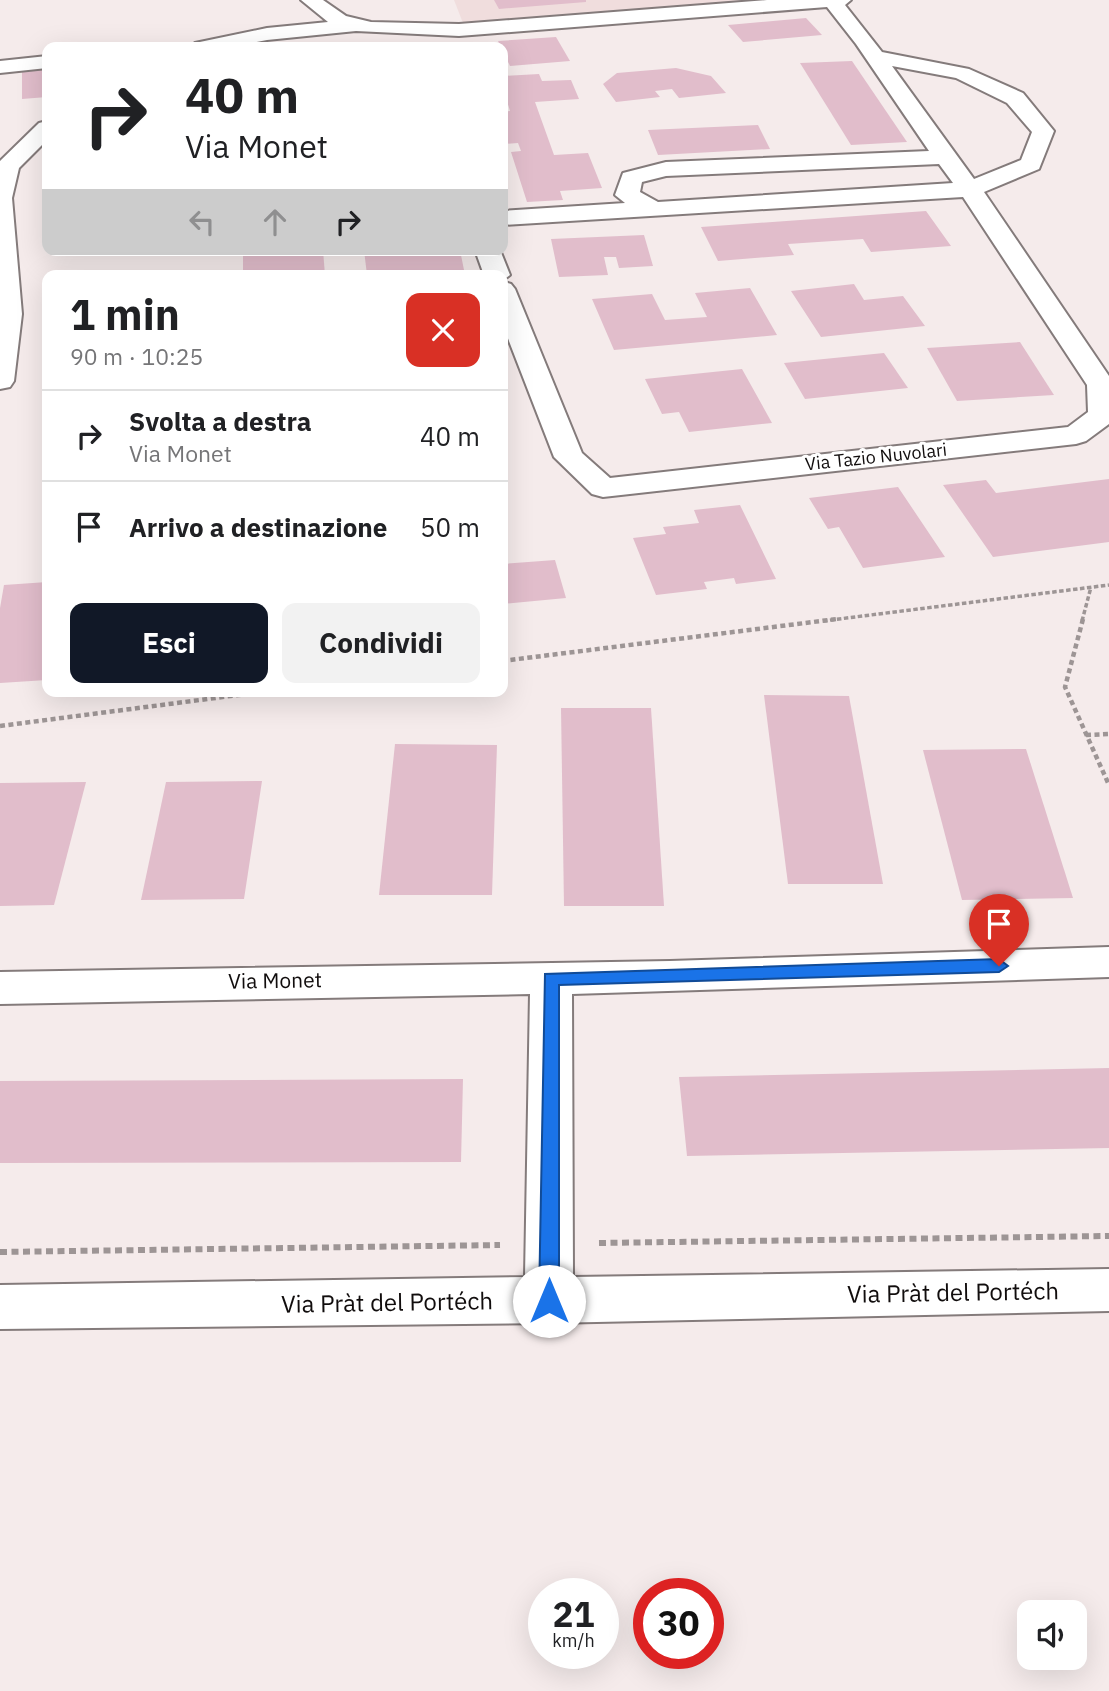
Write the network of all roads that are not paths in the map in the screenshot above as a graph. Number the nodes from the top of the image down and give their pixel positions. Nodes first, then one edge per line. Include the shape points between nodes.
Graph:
1 (312, 0) edge
2 (841, 0) edge
3 (832, 1) edge
4 (343, 2) dead end
5 (382, 9) dead end
6 (360, 24) junction
7 (426, 27) junction
8 (459, 30) junction
9 (402, 39) edge
10 (214, 42) edge
11 (227, 42) edge
12 (425, 42) edge
13 (876, 57) junction
14 (42, 63) edge
15 (0, 67) edge
16 (42, 132) edge
17 (945, 157) junction
18 (4, 160) edge
19 (970, 189) junction
20 (0, 198) edge
21 (653, 209) junction
22 (508, 218) edge
23 (508, 304) edge
24 (0, 381) edge
25 (1109, 962) edge
26 (551, 978) junction
27 (0, 988) edge
28 (1109, 1290) edge
29 (549, 1301) junction
30 (0, 1307) edge

1 - 4 street
1 - 6 street via 342,22
1 - 10 street
2 - 3 street
3 - 8 street
3 - 13 street, Via Tazio Nuvolari
5 - 7 street
6 - 9 street
6 - 11 street
7 - 8 street
7 - 9 street
8 - 12 street
13 - 17 street, Via Tazio Nuvolari
13 - 19 street via 962,73 1015,98 1043,131 1031,164
14 - 15 street
16 - 18 street
17 - 19 street, Via Tazio Nuvolari
17 - 21 street via 666,169 631,178 627,195
18 - 20 street
19 - 21 street
19 - 23 street, Via Tazio Nuvolari via 1101,385 1103,415 1076,435 603,488 569,457
20 - 24 street via 8,317
21 - 22 street
25 - 26 street, Via Monet
26 - 27 street, Via Monet
26 - 29 street
28 - 29 street, Via Pràt del Portéch
29 - 30 street, Via Pràt del Portéch

